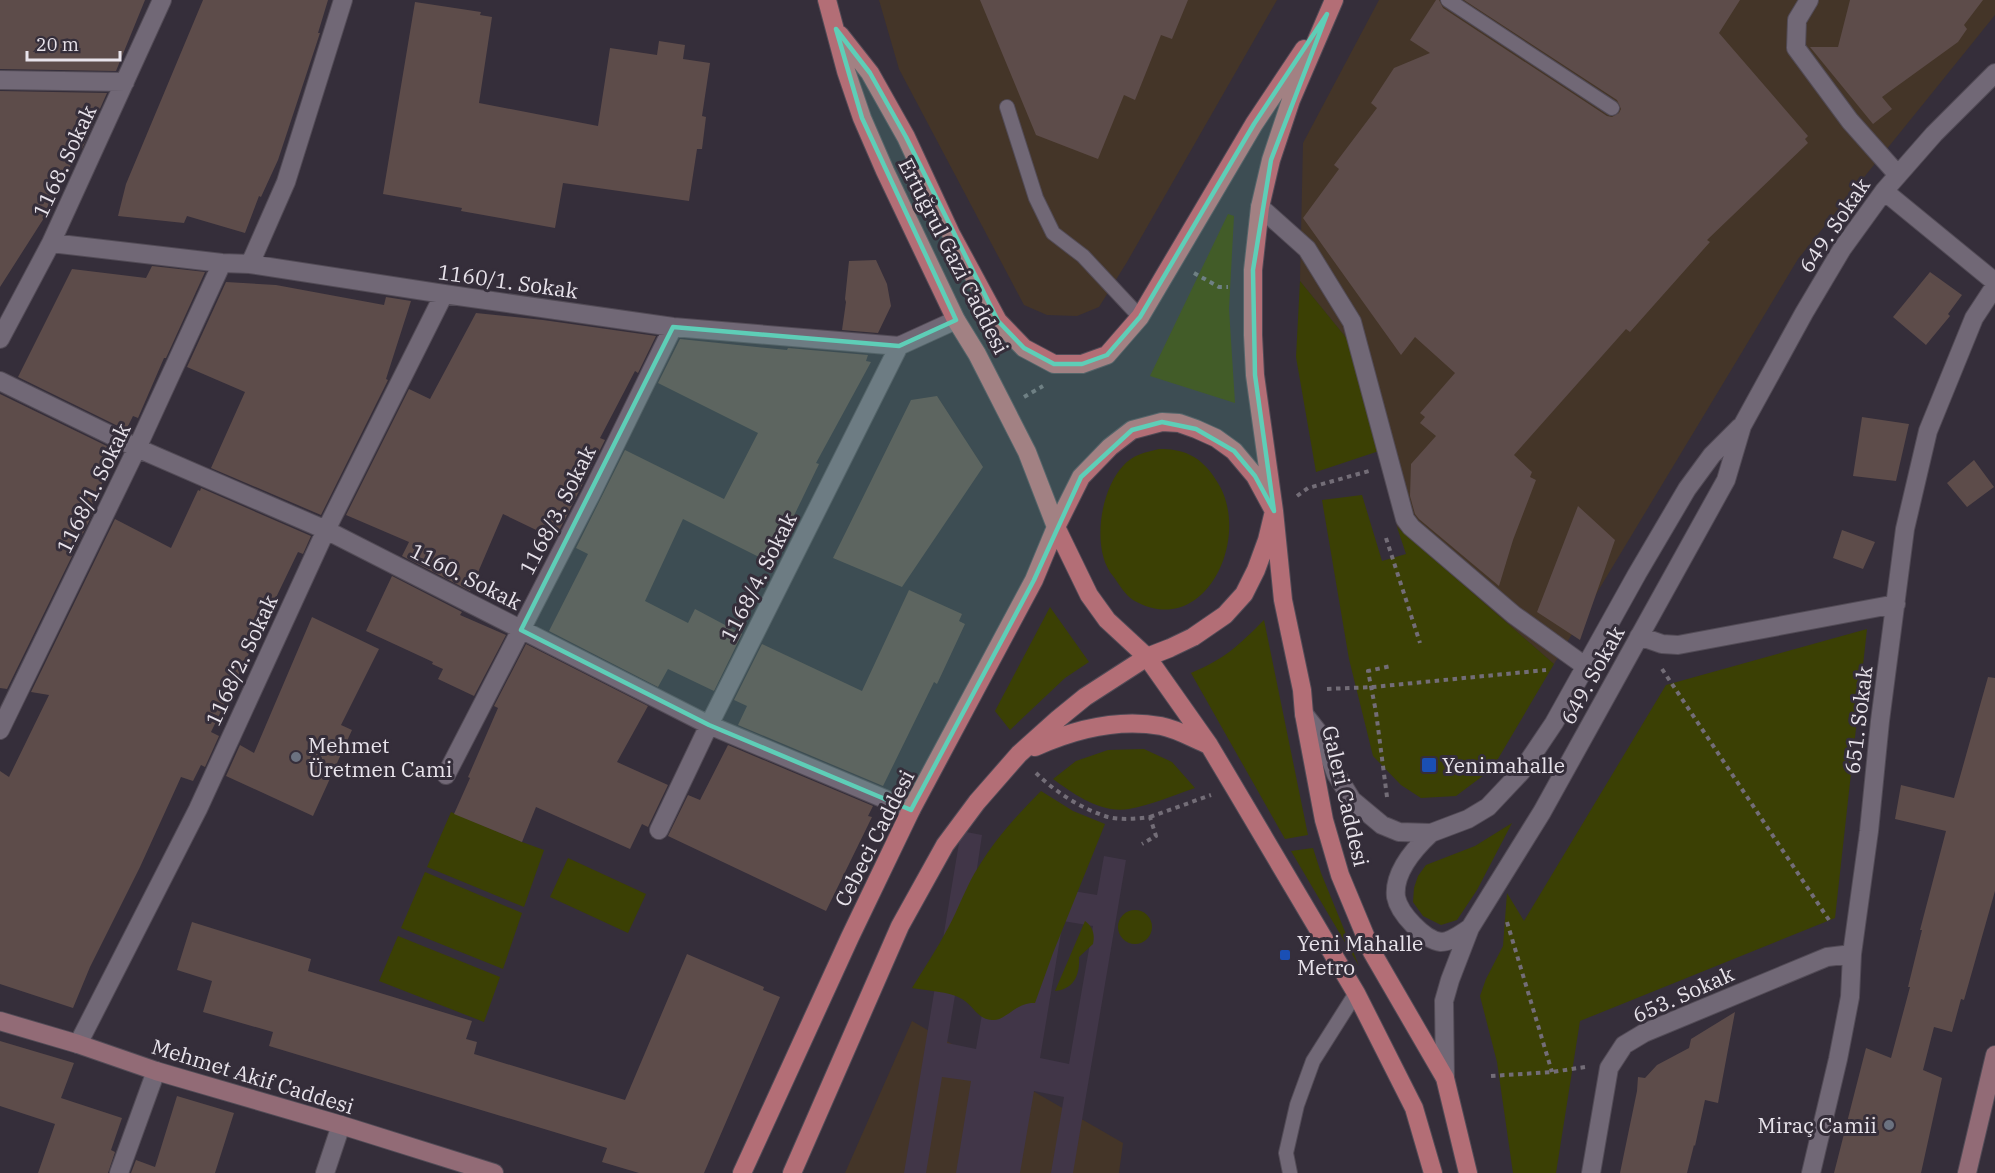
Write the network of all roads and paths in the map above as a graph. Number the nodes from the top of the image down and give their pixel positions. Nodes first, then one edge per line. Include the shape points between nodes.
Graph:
1 (162, 0) edge
2 (343, 0) edge
3 (827, 0) edge
4 (1448, 0) edge
5 (1809, 0) edge
6 (1331, 7) edge
7 (836, 29) junction
8 (1995, 73) edge
9 (0, 80) edge
10 (125, 82) junction
11 (1007, 107) dead end
12 (1612, 108) dead end
13 (1898, 175) junction
14 (1884, 191) junction
15 (1260, 207) junction
16 (51, 243) junction
17 (1173, 261) junction
18 (222, 263) junction
19 (250, 264) junction
20 (1995, 284) edge
21 (1253, 288) junction
22 (444, 294) junction
23 (1140, 317) junction
24 (956, 320) junction
25 (673, 327) junction
26 (0, 339) edge
27 (899, 346) junction
28 (1054, 364) junction
29 (0, 381) edge
30 (1005, 408) junction
31 (1742, 426) junction
32 (137, 448) junction
33 (1390, 465) junction
34 (1274, 511) junction
35 (1056, 527) junction
36 (326, 530) junction
37 (1384, 532) dead end
38 (1896, 604) junction
39 (521, 630) junction
40 (1640, 636) junction
41 (1420, 643) dead end
42 (1147, 657) junction
43 (1391, 666) dead end
44 (1586, 666) junction
45 (1372, 687) junction
46 (1302, 690) junction
47 (1304, 714) junction
48 (710, 725) junction
49 (0, 729) edge
50 (1209, 745) junction
51 (1019, 754) junction
52 (446, 775) dead end
53 (1234, 787) junction
54 (1388, 804) dead end
55 (911, 810) junction
56 (1150, 817) junction
57 (659, 830) dead end
58 (1431, 833) junction
59 (1142, 844) dead end
60 (1506, 922) dead end
61 (1470, 928) junction
62 (1852, 954) junction
63 (1356, 993) junction
64 (0, 1021) edge
65 (78, 1044) junction
66 (1995, 1055) edge
67 (1609, 1068) junction
68 (156, 1071) junction
69 (1552, 1072) junction
70 (1491, 1076) dead end
71 (1444, 1078) junction
72 (341, 1125) junction
73 (119, 1173) edge
74 (325, 1173) edge
75 (494, 1173) edge
76 (742, 1173) edge
77 (792, 1173) edge
78 (1290, 1173) edge
79 (1433, 1173) edge
80 (1468, 1173) edge
81 (1591, 1173) edge
82 (1811, 1173) edge
83 (1967, 1173) edge

1 - 10 street, 1168. Sokak
2 - 19 street via 286,182
3 - 7 main road, Ertuğrul Gazi Caddesi
4 - 12 lane
5 - 13 street via 1797,20 1796,48 1850,121
6 - 15 main road, Galeri Caddesi via 1291,100
6 - 17 main road via 1254,124
7 - 24 main road, Ertuğrul Gazi Caddesi via 862,118
7 - 28 main road via 870,73 906,137 951,234 998,321 1024,348
8 - 13 street, 649. Sokak
9 - 10 street
10 - 16 street, 1168. Sokak
11 - 23 lane via 1036,198 1053,233 1083,256
13 - 14 street, 649. Sokak
14 - 20 street
14 - 31 street, 649. Sokak via 1842,249
15 - 21 main road, Galeri Caddesi
15 - 33 street via 1307,249 1352,322
16 - 18 street, 1160/1. Sokak
16 - 26 street, 1168. Sokak
17 - 21 path via 1219,286
17 - 23 main road
18 - 19 street, 1160/1. Sokak
18 - 32 street, 1168/1. Sokak
19 - 22 street, 1160/1. Sokak
20 - 38 street, 651. Sokak via 1974,318 1928,431 1905,529
21 - 34 main road, Galeri Caddesi via 1255,375
22 - 25 street, 1160/1. Sokak
22 - 36 street, 1168/2. Sokak
23 - 28 main road via 1107,355 1082,364
24 - 27 street, 1160/1. Sokak
24 - 30 main road, Ertuğrul Gazi Caddesi
25 - 27 street, 1160/1. Sokak
25 - 39 street, 1168/3. Sokak
27 - 48 street, 1168/4. Sokak
28 - 30 path via 1048,383
29 - 32 street, 1160. Sokak
30 - 35 main road, Ertuğrul Gazi Caddesi
31 - 40 street, 649. Sokak via 1726,480
31 - 44 street, 649. Sokak via 1712,455 1687,489
32 - 36 street, 1160. Sokak
32 - 49 street, 1168/1. Sokak
33 - 34 path via 1308,488
33 - 44 street via 1405,519 1411,527 1514,615
34 - 35 main road via 1255,476 1234,452 1196,429 1162,422 1132,430 1110,447 1081,477
34 - 42 main road via 1256,570 1244,594 1226,615 1193,637
34 - 46 main road, Galeri Caddesi via 1283,600
35 - 42 main road via 1089,595 1107,620
35 - 55 main road, Cebeci Caddesi via 1034,580
36 - 39 street, 1160. Sokak
36 - 65 street, 1168/2. Sokak via 198,809
37 - 41 path
38 - 40 street via 1678,645
38 - 62 street, 651. Sokak
39 - 48 street, 1160. Sokak
39 - 52 street, 1168/3. Sokak
40 - 61 street, 649. Sokak via 1542,812
40 - 62 path
42 - 50 main road
42 - 51 main road via 1085,697
43 - 45 path via 1368,671
44 - 45 path
44 - 58 street, 649. Sokak via 1554,723 1506,790 1468,819
45 - 46 path
45 - 54 path
46 - 47 main road, Galeri Caddesi
47 - 58 street, 649. Sokak via 1322,737 1336,774 1352,800 1382,825 1399,832
47 - 71 main road, Galeri Caddesi via 1324,820 1340,875 1372,952
48 - 55 street, 1160. Sokak
48 - 57 street, 1168/4. Sokak
50 - 51 main road via 1163,727 1123,723 1059,736
50 - 53 main road
51 - 56 path via 1048,785 1080,804 1108,817
51 - 77 main road via 945,845 921,886
53 - 56 path
53 - 63 main road
55 - 76 main road, Cebeci Caddesi
56 - 59 path via 1156,836
58 - 61 street via 1406,861 1396,898 1424,936 1442,942
60 - 69 path
61 - 71 street, 649. Sokak via 1443,1001
62 - 67 street, 653. Sokak via 1827,957 1644,1033 1624,1045
62 - 82 street, 651. Sokak via 1850,997
63 - 78 lane via 1313,1061 1286,1153
63 - 79 main road via 1414,1108
64 - 65 main road, Mehmet Akif Caddesi
65 - 68 main road, Mehmet Akif Caddesi
66 - 83 main road
67 - 69 path
67 - 81 street, 653. Sokak
68 - 72 main road, Mehmet Akif Caddesi
68 - 73 street
69 - 70 path
71 - 80 main road, Galeri Caddesi
72 - 74 street
72 - 75 main road, Mehmet Akif Caddesi

